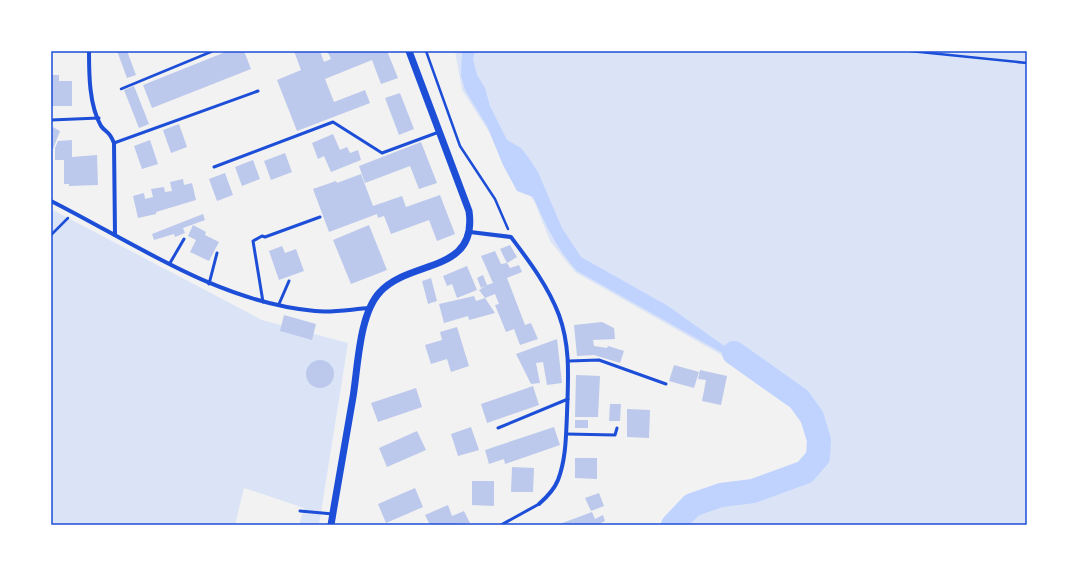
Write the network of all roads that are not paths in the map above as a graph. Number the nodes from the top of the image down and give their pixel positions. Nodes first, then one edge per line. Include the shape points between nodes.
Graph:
1 (88, 51) edge
2 (409, 51) edge
3 (258, 91) dead end
4 (99, 118) junction
5 (51, 120) edge
6 (439, 132) junction
7 (114, 143) junction
8 (214, 167) dead end
9 (51, 201) edge
10 (320, 217) dead end
11 (470, 232) junction
12 (115, 235) junction
13 (184, 239) dead end
14 (217, 253) dead end
15 (170, 264) junction
16 (288, 281) dead end
17 (209, 284) junction
18 (263, 302) junction
19 (279, 304) junction
20 (370, 308) junction
21 (569, 361) junction
22 (666, 384) dead end
23 (568, 399) junction
24 (498, 428) dead end
25 (617, 428) dead end
26 (566, 434) junction
27 (539, 504) joint
28 (300, 511) dead end
29 (333, 514) junction
30 (331, 525) edge
31 (501, 525) edge

1 - 4 street via 89,88
2 - 6 street
3 - 7 lane
4 - 5 lane
4 - 7 street via 101,126 110,133
6 - 8 lane via 382,153 332,122
6 - 11 street via 469,211
7 - 12 street
9 - 12 street
10 - 18 lane via 253,241
11 - 20 street via 458,252 444,261 386,286
11 - 21 street via 511,237 532,264 553,302 564,330
12 - 15 street
13 - 15 lane
14 - 17 lane
15 - 17 street
16 - 19 lane
17 - 18 street
18 - 19 street
19 - 20 street via 316,311
20 - 29 street via 362,341
21 - 22 lane via 599,360
21 - 23 street
23 - 24 lane
23 - 26 street
25 - 26 lane via 615,435
26 - 27 street via 563,464 558,481 550,494
27 - 31 lane
28 - 29 lane
29 - 30 street

